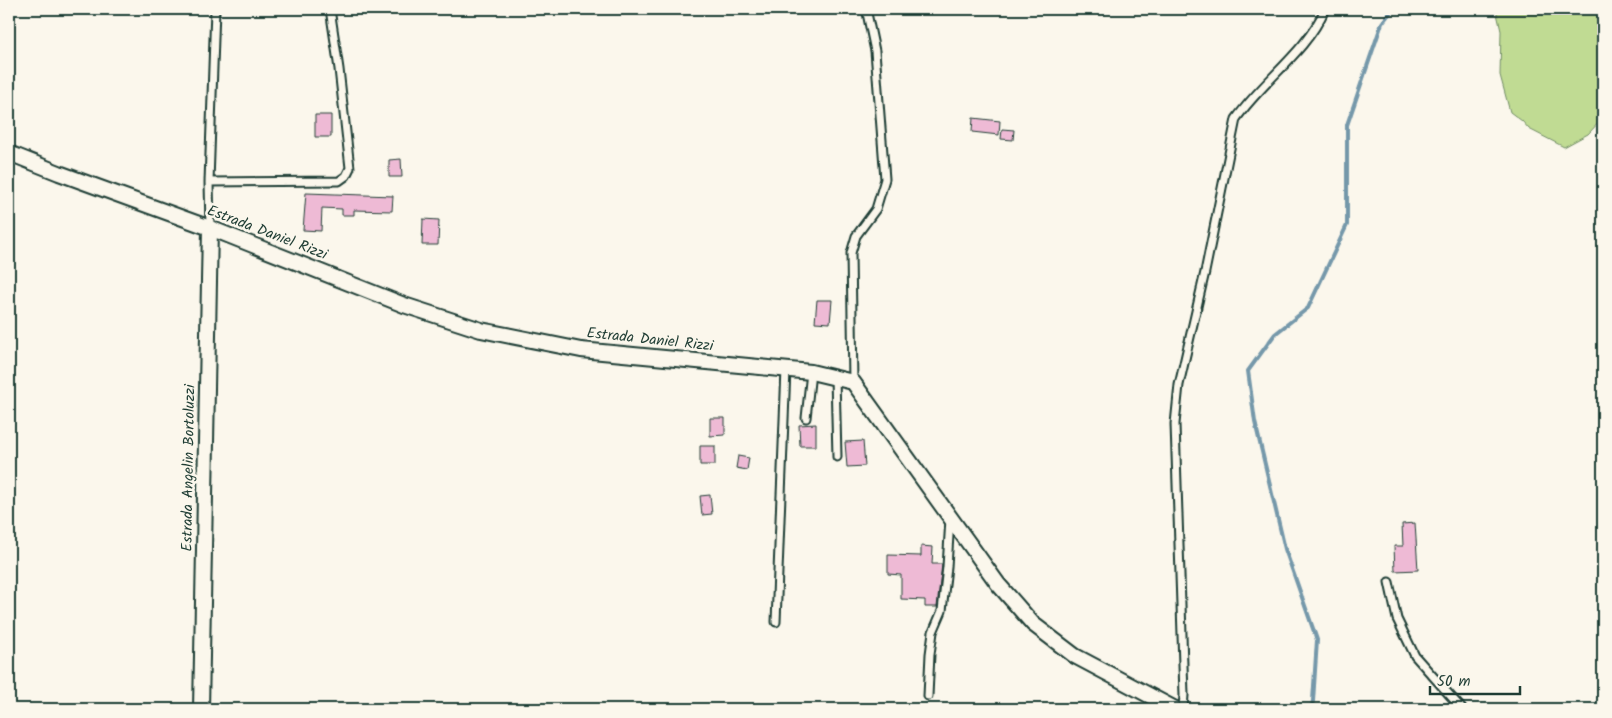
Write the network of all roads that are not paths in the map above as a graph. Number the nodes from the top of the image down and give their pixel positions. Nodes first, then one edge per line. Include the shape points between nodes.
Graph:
1 (215, 9) edge
2 (330, 9) edge
3 (1325, 9) edge
4 (867, 13) dead end
5 (9, 153) edge
6 (210, 182) junction
7 (210, 228) junction
8 (786, 369) junction
9 (811, 372) junction
10 (835, 377) junction
11 (853, 382) junction
12 (806, 418) dead end
13 (837, 457) dead end
14 (950, 517) junction
15 (1389, 582) dead end
16 (776, 622) dead end
17 (928, 696) dead end
18 (201, 709) edge
19 (1175, 709) edge
20 (1183, 709) edge
21 (1462, 709) edge

1 - 6 lane
2 - 6 lane via 350,168 346,176 338,182
3 - 20 lane via 1318,24 1236,119 1179,385 1175,424
4 - 11 lane via 875,51 885,179 876,209 856,236 851,253
5 - 7 street, Estrada Daniel Rizzi
6 - 7 lane
7 - 8 street, Estrada Daniel Rizzi via 404,305 481,330 581,350
7 - 18 street, Estrada Angelin Bortoluzzi
8 - 9 street, Estrada Daniel Rizzi
8 - 16 lane
9 - 10 street, Estrada Daniel Rizzi
9 - 12 lane
10 - 11 street, Estrada Daniel Rizzi
10 - 13 lane
11 - 14 street
14 - 17 lane via 942,612 933,632
14 - 19 street via 998,584 1033,624 1076,656
15 - 21 lane via 1397,619 1415,656

